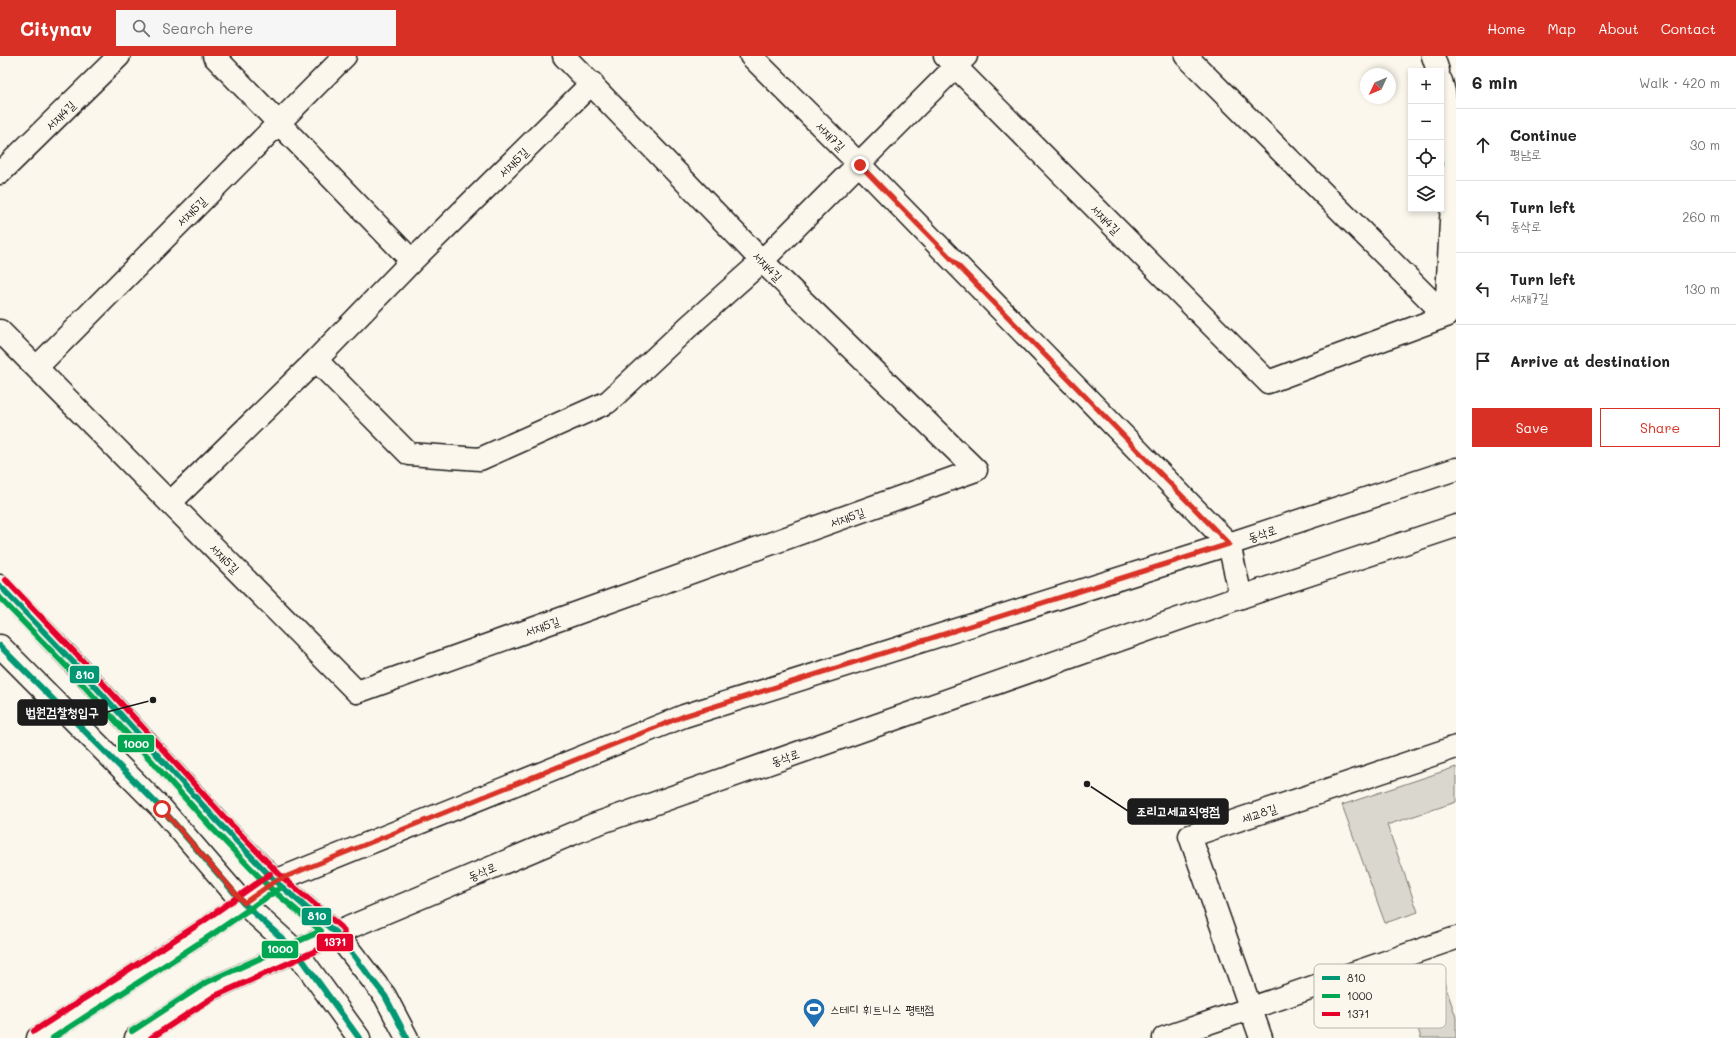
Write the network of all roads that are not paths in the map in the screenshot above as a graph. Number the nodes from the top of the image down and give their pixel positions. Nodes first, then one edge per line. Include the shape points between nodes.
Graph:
1 (119, 56) edge
2 (214, 56) edge
3 (345, 56) edge
4 (564, 56) edge
5 (751, 56) edge
6 (1186, 56) edge
7 (1434, 56) edge
8 (955, 60) edge
9 (1437, 68) edge
10 (592, 84) junction
11 (1444, 92) edge
12 (279, 123) junction
13 (860, 165) junction
14 (0, 173) edge
15 (762, 260) junction
16 (412, 261) junction
17 (1446, 316) junction
18 (0, 331) edge
19 (316, 360) junction
20 (37, 367) junction
21 (1456, 469) edge
22 (976, 470) joint
23 (170, 503) junction
24 (1456, 526) edge
25 (1229, 544) junction
26 (0, 586) edge
27 (1240, 597) junction
28 (0, 646) edge
29 (1456, 747) edge
30 (275, 881) junction
31 (244, 903) junction
32 (336, 933) junction
33 (1456, 938) edge
34 (296, 951) junction
35 (1381, 964) edge
36 (1314, 987) edge
37 (1251, 1009) junction
38 (38, 1038) edge
39 (136, 1038) edge
40 (359, 1038) edge
41 (407, 1038) edge
42 (1164, 1038) edge
43 (1261, 1038) edge

1 - 14 street, 서재4길
2 - 12 street
3 - 12 street, 서재5길
4 - 10 street, 서재4길
5 - 13 street, 서재7길
6 - 17 street
7 - 9 street
8 - 13 street
8 - 17 street, 서재4길 via 1268,382
10 - 15 street, 서재4길
10 - 16 street, 서재5길
11 - 17 street via 1454,165
12 - 16 street
12 - 20 street, 서재5길
13 - 15 street
13 - 25 street, 서재7길
15 - 19 street via 608,402 480,459 409,454
15 - 22 street, 서재4길
16 - 19 street, 서재5길
18 - 20 street, 서재5길
19 - 23 street, 서재5길
20 - 23 street, 서재5길
21 - 25 street, 동삭로
22 - 23 street, 서재5길 via 357,692
24 - 27 street, 동삭로
25 - 27 street
25 - 30 street, 동삭로 via 684,716
26 - 30 street
27 - 32 street, 동삭로 via 593,825
28 - 31 street via 162,809
29 - 37 street, 세교8길 via 1190,836
30 - 31 street, 동삭로
30 - 32 street
31 - 34 street
31 - 38 street, 동삭로
32 - 34 street, 동삭로
32 - 41 street via 385,996
33 - 35 street
34 - 39 street, 동삭로 via 211,989
34 - 40 street
36 - 37 street
37 - 42 street
37 - 43 street, 세교8길

